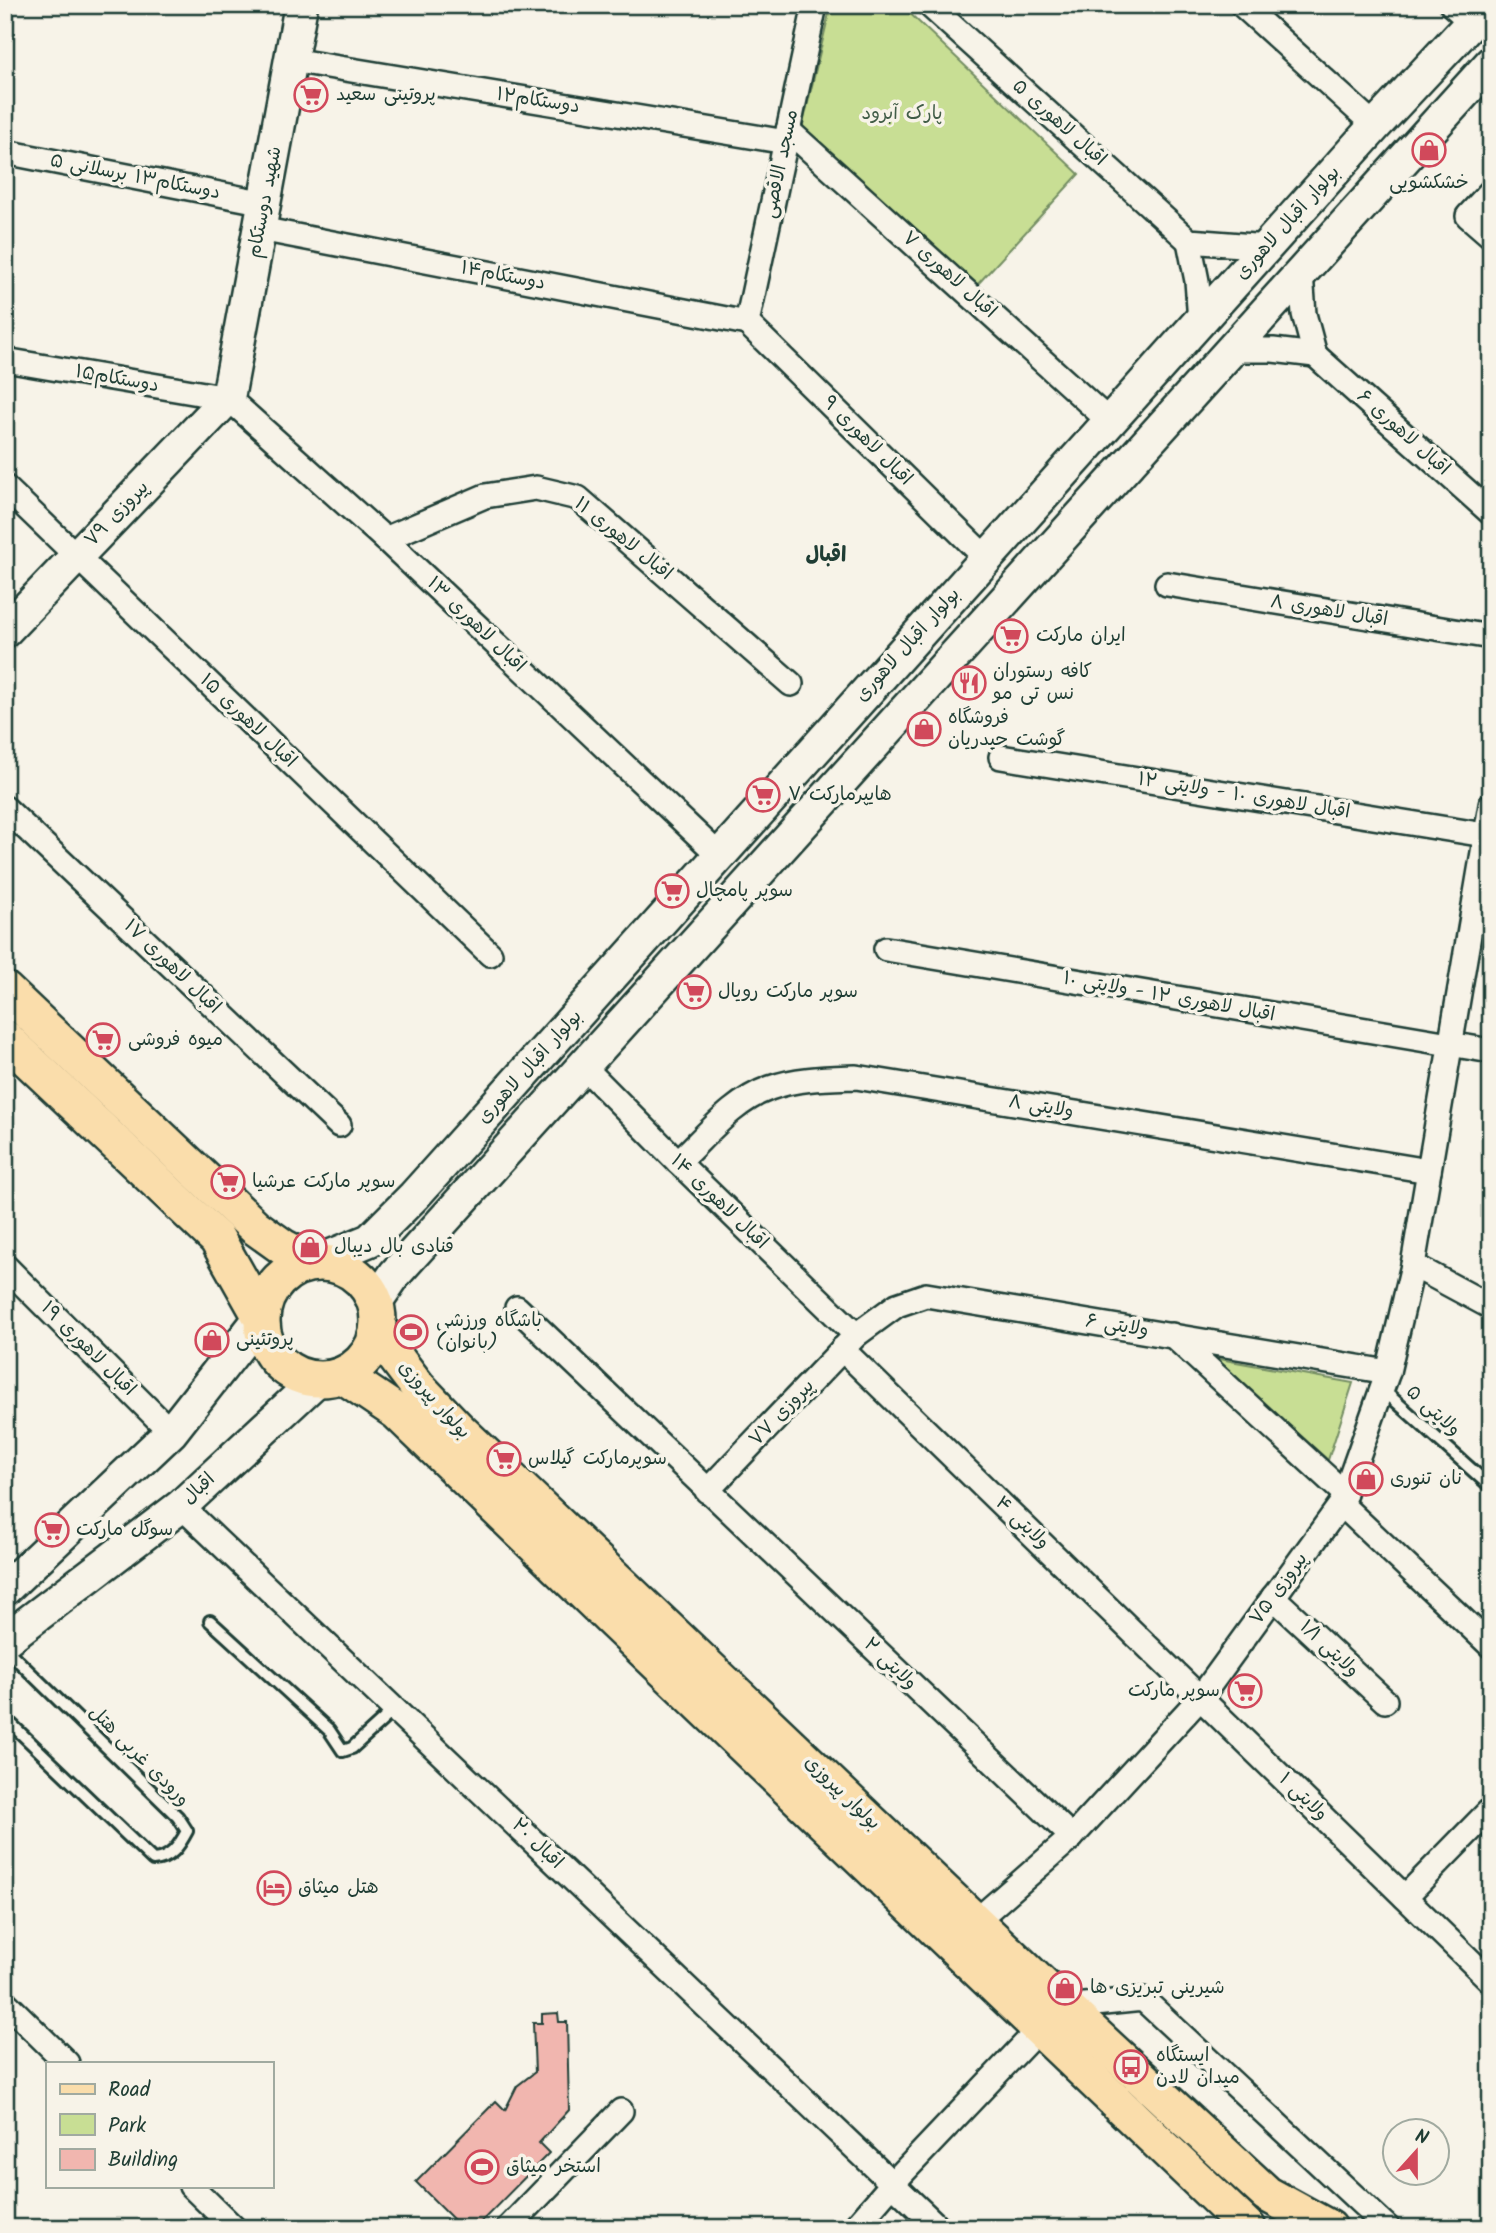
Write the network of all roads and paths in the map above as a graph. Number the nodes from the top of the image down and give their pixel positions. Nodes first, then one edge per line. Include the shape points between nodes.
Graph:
1 (301, 5) edge
2 (815, 5) edge
3 (929, 5) edge
4 (1242, 5) edge
5 (1471, 11) edge
6 (291, 60) junction
7 (1491, 64) edge
8 (1376, 126) junction
9 (787, 136) junction
10 (5, 152) edge
11 (1491, 191) edge
12 (262, 216) junction
13 (1491, 236) edge
14 (1189, 241) junction
15 (1267, 247) junction
16 (1301, 274) junction
17 (1200, 321) junction
18 (747, 323) junction
19 (1231, 350) junction
20 (1315, 355) junction
21 (5, 360) edge
22 (228, 398) junction
23 (1110, 421) junction
24 (5, 487) edge
25 (1491, 513) edge
26 (385, 538) junction
27 (77, 556) junction
28 (986, 558) junction
29 (1167, 584) dead end
30 (5, 631) edge
31 (1491, 637) edge
32 (791, 684) dead end
33 (826, 735) junction
34 (1001, 757) dead end
35 (857, 762) junction
36 (1491, 805) edge
37 (5, 808) edge
38 (1489, 835) edge
39 (720, 856) junction
40 (886, 949) dead end
41 (490, 954) dead end
42 (5, 990) edge
43 (5, 1038) edge
44 (1452, 1044) junction
45 (1491, 1051) edge
46 (584, 1067) junction
47 (339, 1125) dead end
48 (678, 1162) junction
49 (1429, 1171) junction
50 (314, 1263) junction
51 (1413, 1265) junction
52 (5, 1266) edge
53 (1491, 1307) edge
54 (517, 1308) dead end
55 (261, 1317) junction
56 (376, 1318) junction
57 (1172, 1335) junction
58 (849, 1342) junction
59 (330, 1377) junction
60 (1385, 1381) junction
61 (170, 1432) junction
62 (1491, 1487) edge
63 (707, 1491) junction
64 (1343, 1499) junction
65 (181, 1506) junction
66 (5, 1589) edge
67 (1273, 1597) junction
68 (210, 1621) dead end
69 (5, 1640) edge
70 (1491, 1646) edge
71 (5, 1648) edge
72 (1201, 1697) junction
73 (1385, 1701) dead end
74 (396, 1708) junction
75 (5, 1718) edge
76 (1491, 1809) edge
77 (1072, 1837) junction
78 (1405, 1897) junction
79 (976, 1921) junction
80 (1491, 1981) edge
81 (5, 2002) edge
82 (1052, 2018) junction
83 (66, 2062) edge
84 (621, 2110) dead end
85 (892, 2184) junction
86 (193, 2188) edge
87 (234, 2228) edge
88 (508, 2228) edge
89 (854, 2228) edge
90 (939, 2228) edge
91 (1248, 2228) edge
92 (1329, 2228) edge
93 (1388, 2228) edge

1 - 6 main road, شهید دوستکام
2 - 9 street, مسجد الاقصی
3 - 14 street, اقبال لاهوری ۵
4 - 8 street
5 - 8 main road, بولوار اقبال لاهوری
6 - 9 street, دوستکام۱۲
6 - 12 main road, شهید دوستکام
7 - 16 main road, بولوار اقبال لاهوری
8 - 15 main road, بولوار اقبال لاهوری
9 - 18 street, مسجد الاقصی
9 - 23 street, اقبال لاهوری ۷
10 - 12 street, دوستکام۱۳ برسلانی ۵
11 - 13 street via 1468,216
12 - 18 street, دوستکام۱۴
12 - 22 main road, شهید دوستکام
14 - 15 street
14 - 17 street
15 - 17 main road, بولوار اقبال لاهوری
16 - 19 main road, بولوار اقبال لاهوری
16 - 20 street via 1304,314
17 - 23 main road, بولوار اقبال لاهوری
18 - 28 street, اقبال لاهوری ۹
19 - 20 street
19 - 35 main road, بولوار اقبال لاهوری
20 - 25 street, اقبال لاهوری ۶
21 - 22 street, دوستکام۱۵
22 - 26 street, اقبال لاهوری ۱۳
22 - 27 main road, پیروزی ۷۹
23 - 28 main road, بولوار اقبال لاهوری
24 - 27 street, اقبال لاهوری ۱۵
26 - 32 street, اقبال لاهوری ۱۱ via 485,496 536,488 578,498
26 - 39 street, اقبال لاهوری ۱۳
27 - 30 main road, پیروزی ۷۹
27 - 41 street, اقبال لاهوری ۱۵
28 - 33 main road, بولوار اقبال لاهوری
29 - 31 street, اقبال لاهوری ۸
33 - 35 main road
33 - 39 main road, بولوار اقبال لاهوری
34 - 38 street, اقبال لاهوری ۱۰ - ولایتی ۱۲
35 - 46 main road, بولوار اقبال لاهوری
36 - 38 street, پیروزی ۷۵
37 - 47 street, اقبال لاهوری ۱۷
38 - 44 street, پیروزی ۷۵
39 - 50 main road, بولوار اقبال لاهوری via 414,1196 370,1240
40 - 44 street, اقبال لاهوری ۱۲ - ولایتی ۱۰
42 - 50 main road via 256,1227
43 - 55 main road via 216,1239
44 - 45 street, اقبال لاهوری ۱۲ - ولایتی ۱۰
44 - 49 street, پیروزی ۷۵
46 - 48 street, اقبال لاهوری ۱۴
46 - 56 main road, بولوار اقبال لاهوری via 395,1274
48 - 49 street, ولایتی ۸ via 735,1107 770,1088 816,1078 856,1077
48 - 58 street, اقبال لاهوری ۱۴
49 - 51 street, پیروزی ۷۵
50 - 55 main road via 288,1272 274,1284
50 - 56 main road via 336,1264 354,1274 367,1286
51 - 53 street
51 - 60 street, پیروزی ۷۵
52 - 61 street, اقبال لاهوری ۱۹
54 - 63 street, ولایتی ۲
55 - 59 main road via 264,1340 276,1359 294,1373
55 - 61 main road
56 - 59 main road via 367,1354 356,1366
56 - 79 main road, بولوار پیروزی via 418,1387 459,1430
57 - 58 street, ولایتی ۶ via 926,1296 897,1306
57 - 60 street, ولایتی ۶
57 - 64 street
58 - 63 street, پیروزی ۷۷
58 - 72 street, ولایتی ۴
59 - 65 main road, اقبال
59 - 82 main road, بولوار پیروزی via 397,1412 593,1601
60 - 62 lane, ولایتی ۵
60 - 64 street, پیروزی ۷۵
61 - 66 main road
63 - 77 street, ولایتی ۲
64 - 67 street, پیروزی ۷۵
64 - 70 street
65 - 69 main road, اقبال
65 - 74 street, اقبال ۲۰
67 - 72 street, پیروزی ۷۵
67 - 73 street, ولایتی ۱/۱
68 - 74 lane via 329,1730 344,1751
71 - 75 lane, ورودی غربی هتل via 178,1817 187,1831 178,1848 163,1860 153,1860
72 - 77 street, پیروزی ۷۵
72 - 78 street, ولایتی ۱
74 - 85 street, اقبال ۲۰
76 - 78 street
77 - 79 street, پیروزی ۷۵
78 - 80 street, ولایتی ۱
79 - 82 main road, بولوار پیروزی
81 - 83 street
82 - 85 street
82 - 91 main road, بولوار پیروزی
82 - 92 main road, بولوار پیروزی via 1267,2194
82 - 93 street via 1143,1999
84 - 88 street
85 - 89 street
85 - 90 street, اقبال ۲۰
86 - 87 street

